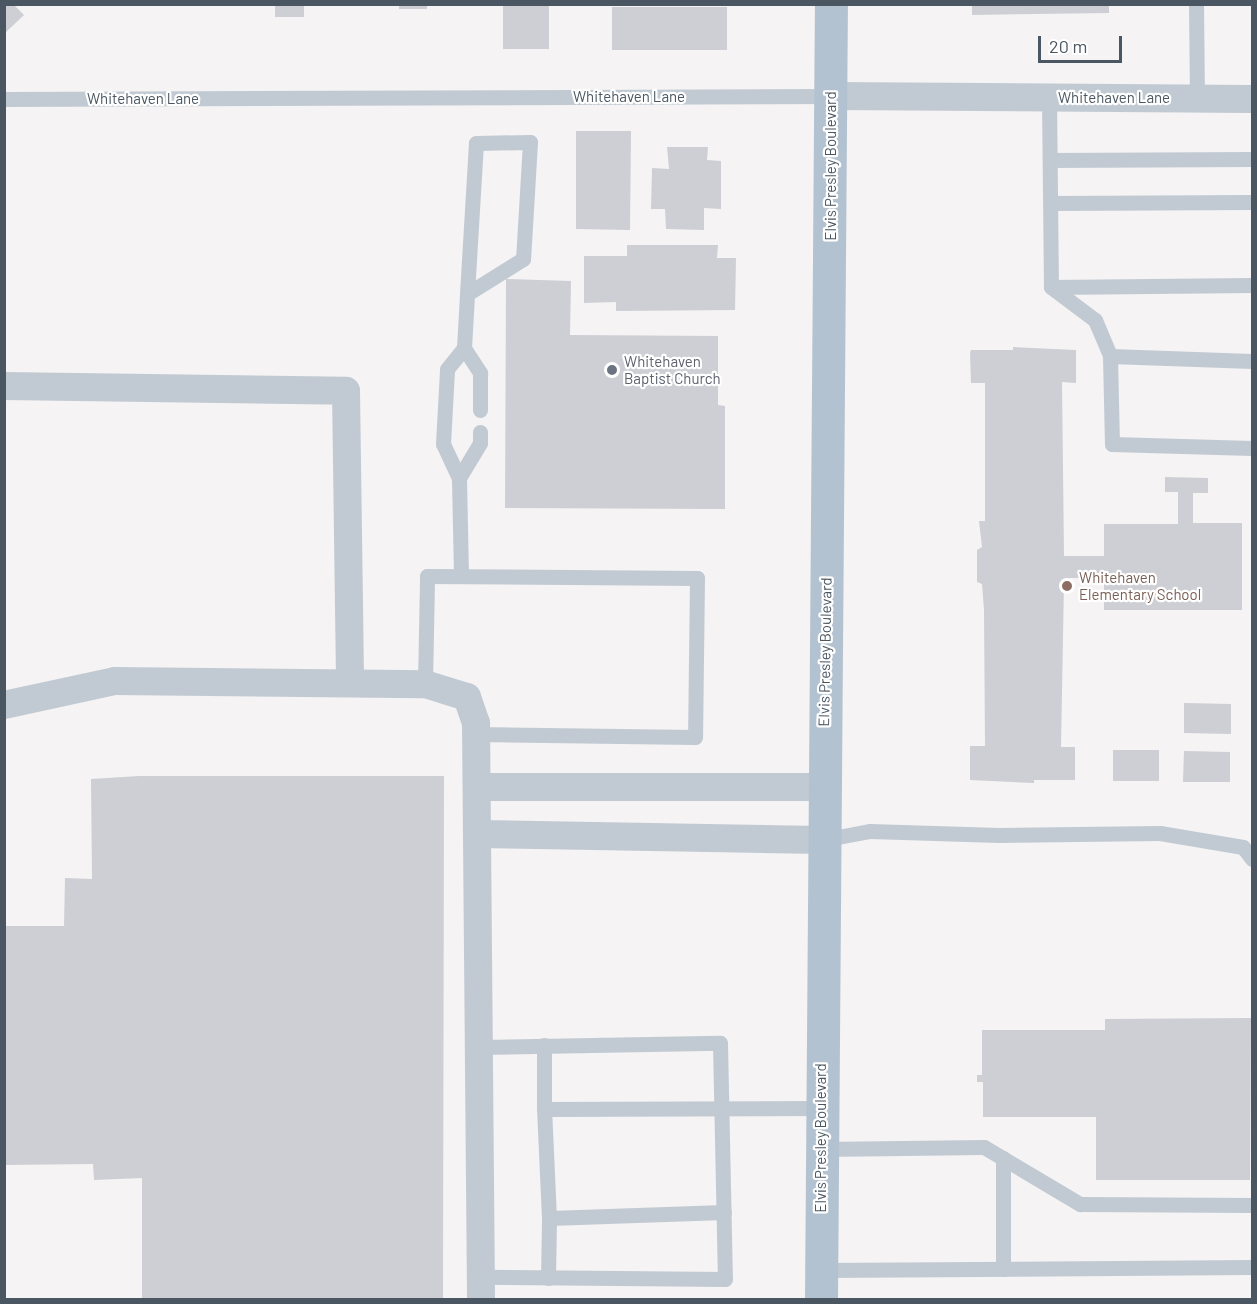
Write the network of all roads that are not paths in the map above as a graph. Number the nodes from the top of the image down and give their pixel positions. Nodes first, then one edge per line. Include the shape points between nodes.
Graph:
1 (831, 4) edge
2 (1196, 4) edge
3 (831, 96) junction
4 (1049, 98) junction
5 (1197, 98) junction
6 (4, 99) edge
7 (1252, 99) edge
8 (1050, 157) junction
9 (1252, 159) edge
10 (1252, 202) edge
11 (1051, 203) junction
12 (1252, 285) edge
13 (1051, 287) junction
14 (467, 294) junction
15 (464, 348) junction
16 (1110, 356) junction
17 (1252, 361) edge
18 (4, 386) edge
19 (480, 410) dead end
20 (480, 432) dead end
21 (1252, 448) edge
22 (459, 478) junction
23 (461, 575) junction
24 (350, 682) junction
25 (424, 684) junction
26 (4, 705) edge
27 (476, 734) junction
28 (477, 787) junction
29 (823, 787) junction
30 (477, 834) junction
31 (822, 840) junction
32 (1252, 860) edge
33 (544, 1045) junction
34 (480, 1047) junction
35 (544, 1108) junction
36 (722, 1108) junction
37 (821, 1108) junction
38 (821, 1149) junction
39 (1004, 1158) junction
40 (1252, 1205) edge
41 (724, 1212) junction
42 (549, 1218) junction
43 (1252, 1267) edge
44 (1003, 1269) junction
45 (548, 1278) junction
46 (820, 1285) edge
47 (481, 1288) edge

1 - 3 main road, Elvis Presley Boulevard
2 - 5 lane
3 - 4 street, Whitehaven Lane
3 - 6 lane, Whitehaven Lane
3 - 29 main road, Elvis Presley Boulevard
4 - 5 street, Whitehaven Lane
4 - 8 lane
5 - 7 street, Whitehaven Lane
8 - 9 lane
8 - 11 lane
10 - 11 lane
11 - 13 lane
12 - 13 lane
13 - 16 lane via 1095,320
14 - 14 lane via 523,259 530,142 476,143
14 - 15 lane
15 - 19 lane via 480,373
15 - 22 lane via 447,369 443,433 443,444
16 - 17 lane
16 - 21 lane via 1112,444
18 - 24 street via 346,391
20 - 22 lane via 480,442
22 - 23 lane
23 - 25 lane via 427,576
23 - 27 lane via 697,578 695,737
24 - 25 street
24 - 26 street via 115,681
25 - 27 street via 467,697
27 - 28 street
28 - 29 street
28 - 30 street
29 - 31 main road, Elvis Presley Boulevard
30 - 31 street
30 - 34 street
31 - 32 lane via 870,831 999,835 1160,833 1243,847
31 - 37 main road, Elvis Presley Boulevard
33 - 34 lane
33 - 35 lane
33 - 36 lane via 720,1043
34 - 47 street
35 - 36 lane
35 - 42 lane
36 - 37 lane
36 - 41 lane
37 - 38 main road, Elvis Presley Boulevard
38 - 39 lane via 984,1147
38 - 46 main road, Elvis Presley Boulevard
39 - 40 lane via 1080,1204
39 - 44 lane
41 - 42 lane
41 - 45 lane via 725,1279
42 - 45 lane
43 - 44 lane
44 - 46 lane
45 - 47 lane

